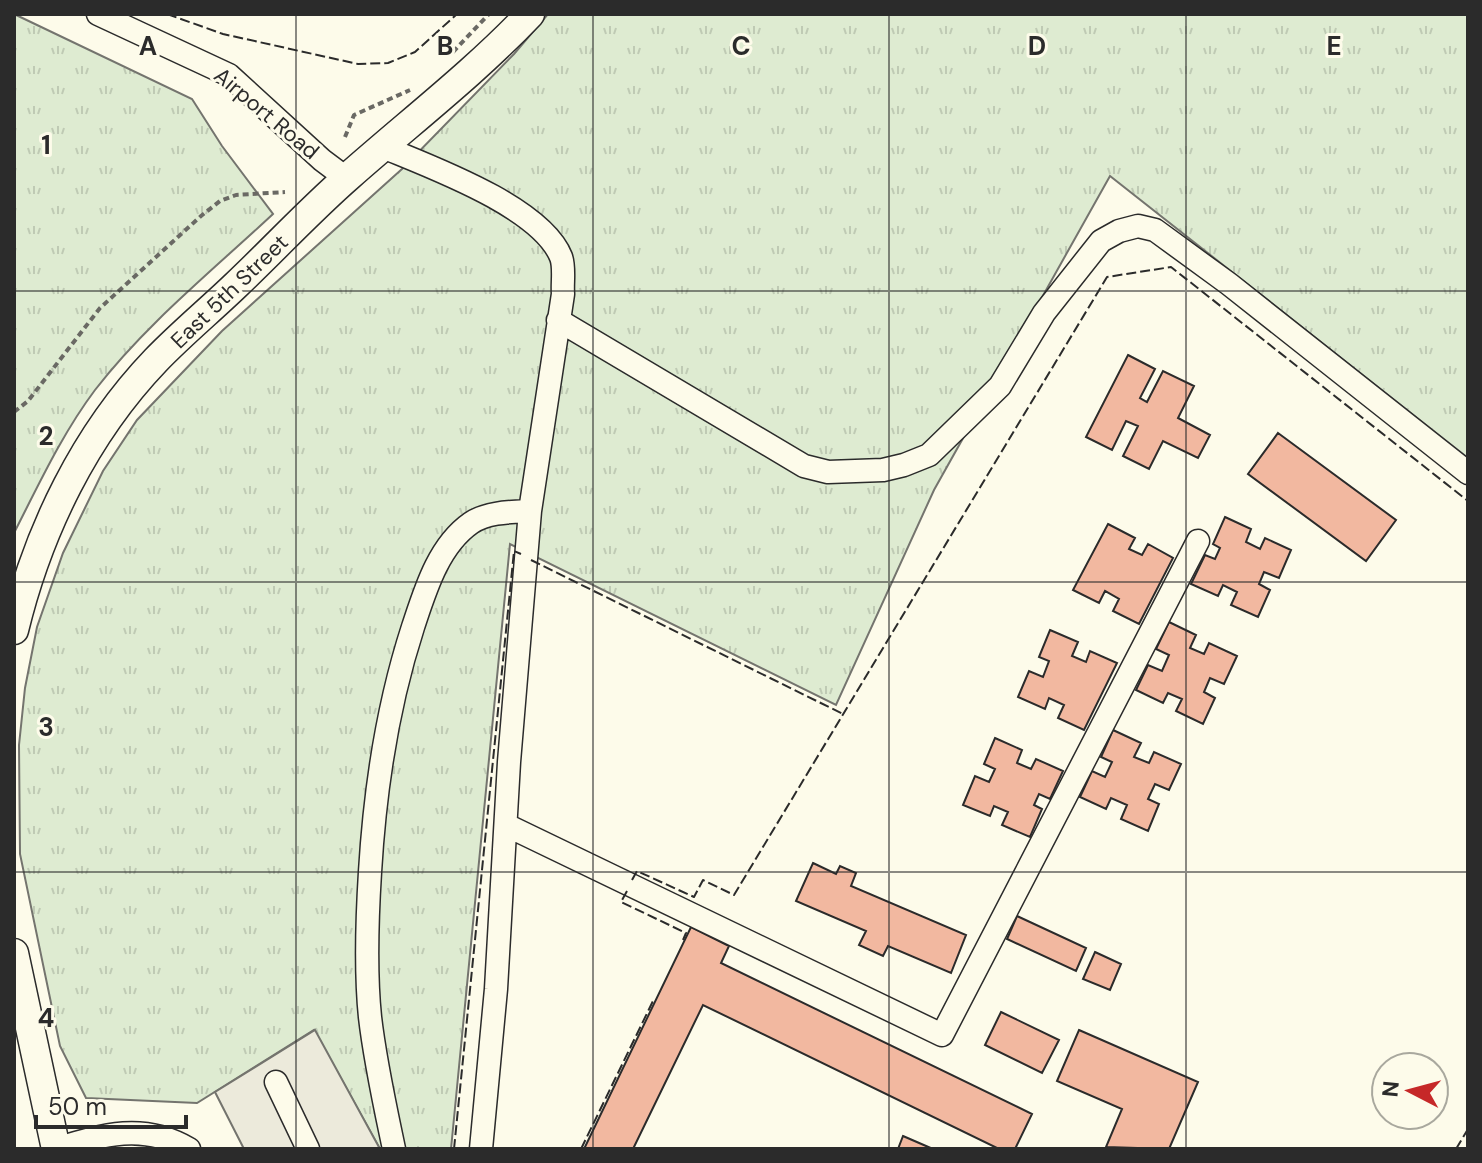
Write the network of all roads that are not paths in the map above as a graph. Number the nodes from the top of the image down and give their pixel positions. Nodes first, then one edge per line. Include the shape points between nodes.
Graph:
1 (98, 14) edge
2 (530, 14) edge
3 (383, 147) junction
4 (346, 178) junction
5 (558, 320) junction
6 (1468, 473) edge
7 (530, 511) junction
8 (1198, 541) dead end
9 (14, 630) edge
10 (506, 825) junction
11 (14, 953) edge
12 (276, 1082) dead end
13 (56, 1149) edge
14 (189, 1149) edge
15 (308, 1149) edge
16 (394, 1149) edge
17 (481, 1149) edge

1 - 4 street, Airport Road via 229,75
2 - 3 main road, East 5th Street
3 - 4 main road, East 5th Street
3 - 5 street via 482,191 536,225 562,259
4 - 9 main road, East 5th Street via 157,359 125,397 76,468 25,587
5 - 6 street via 804,466 828,472 883,470 929,455 965,422 1000,386 1044,313 1101,241 1138,226 1155,230 1229,284
5 - 7 street
7 - 10 street
7 - 16 street via 472,521 450,542 428,584 386,726 366,928 370,1017
8 - 10 street via 942,1035
10 - 17 street
11 - 13 main road
12 - 15 street
13 - 14 street via 123,1132 162,1137

